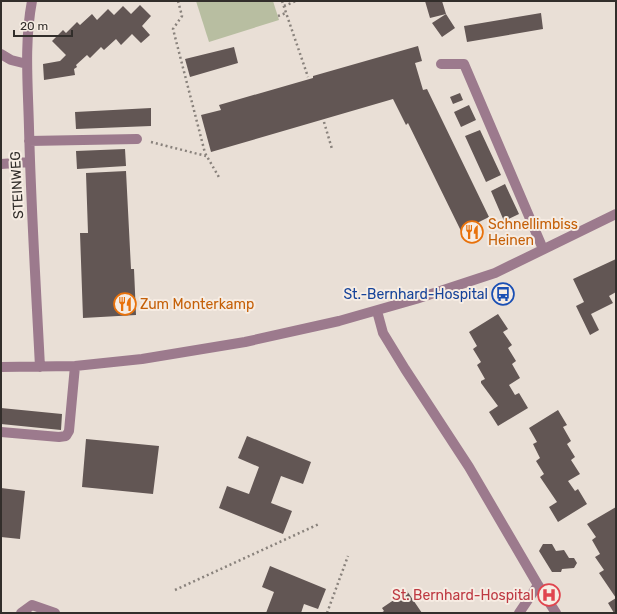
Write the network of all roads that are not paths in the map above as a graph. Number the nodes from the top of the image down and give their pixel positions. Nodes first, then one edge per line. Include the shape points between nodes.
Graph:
1 (32, 1) edge
2 (1, 54) edge
3 (27, 64) junction
4 (441, 64) dead end
5 (137, 139) road end
6 (30, 141) junction
7 (30, 162) junction
8 (1, 164) edge
9 (616, 214) edge
10 (543, 249) junction
11 (377, 311) junction
12 (75, 366) junction
13 (1, 367) edge
14 (40, 367) junction
15 (1, 432) edge
16 (538, 585) junction
17 (21, 613) edge
18 (55, 613) edge
19 (519, 613) edge
20 (556, 613) edge

1 - 3 street, STEINWEG via 28,21
2 - 3 street via 11,60
3 - 6 street, STEINWEG
4 - 10 street via 464,64
5 - 6 street
6 - 7 street, STEINWEG
7 - 8 street
7 - 14 street, STEINWEG
9 - 10 street
10 - 11 street via 495,273
11 - 12 street via 245,342 142,359
11 - 16 street via 387,339 469,468
12 - 14 street
12 - 15 street via 69,431 66,436
13 - 14 street
16 - 19 street
16 - 20 street
17 - 18 street via 32,604

